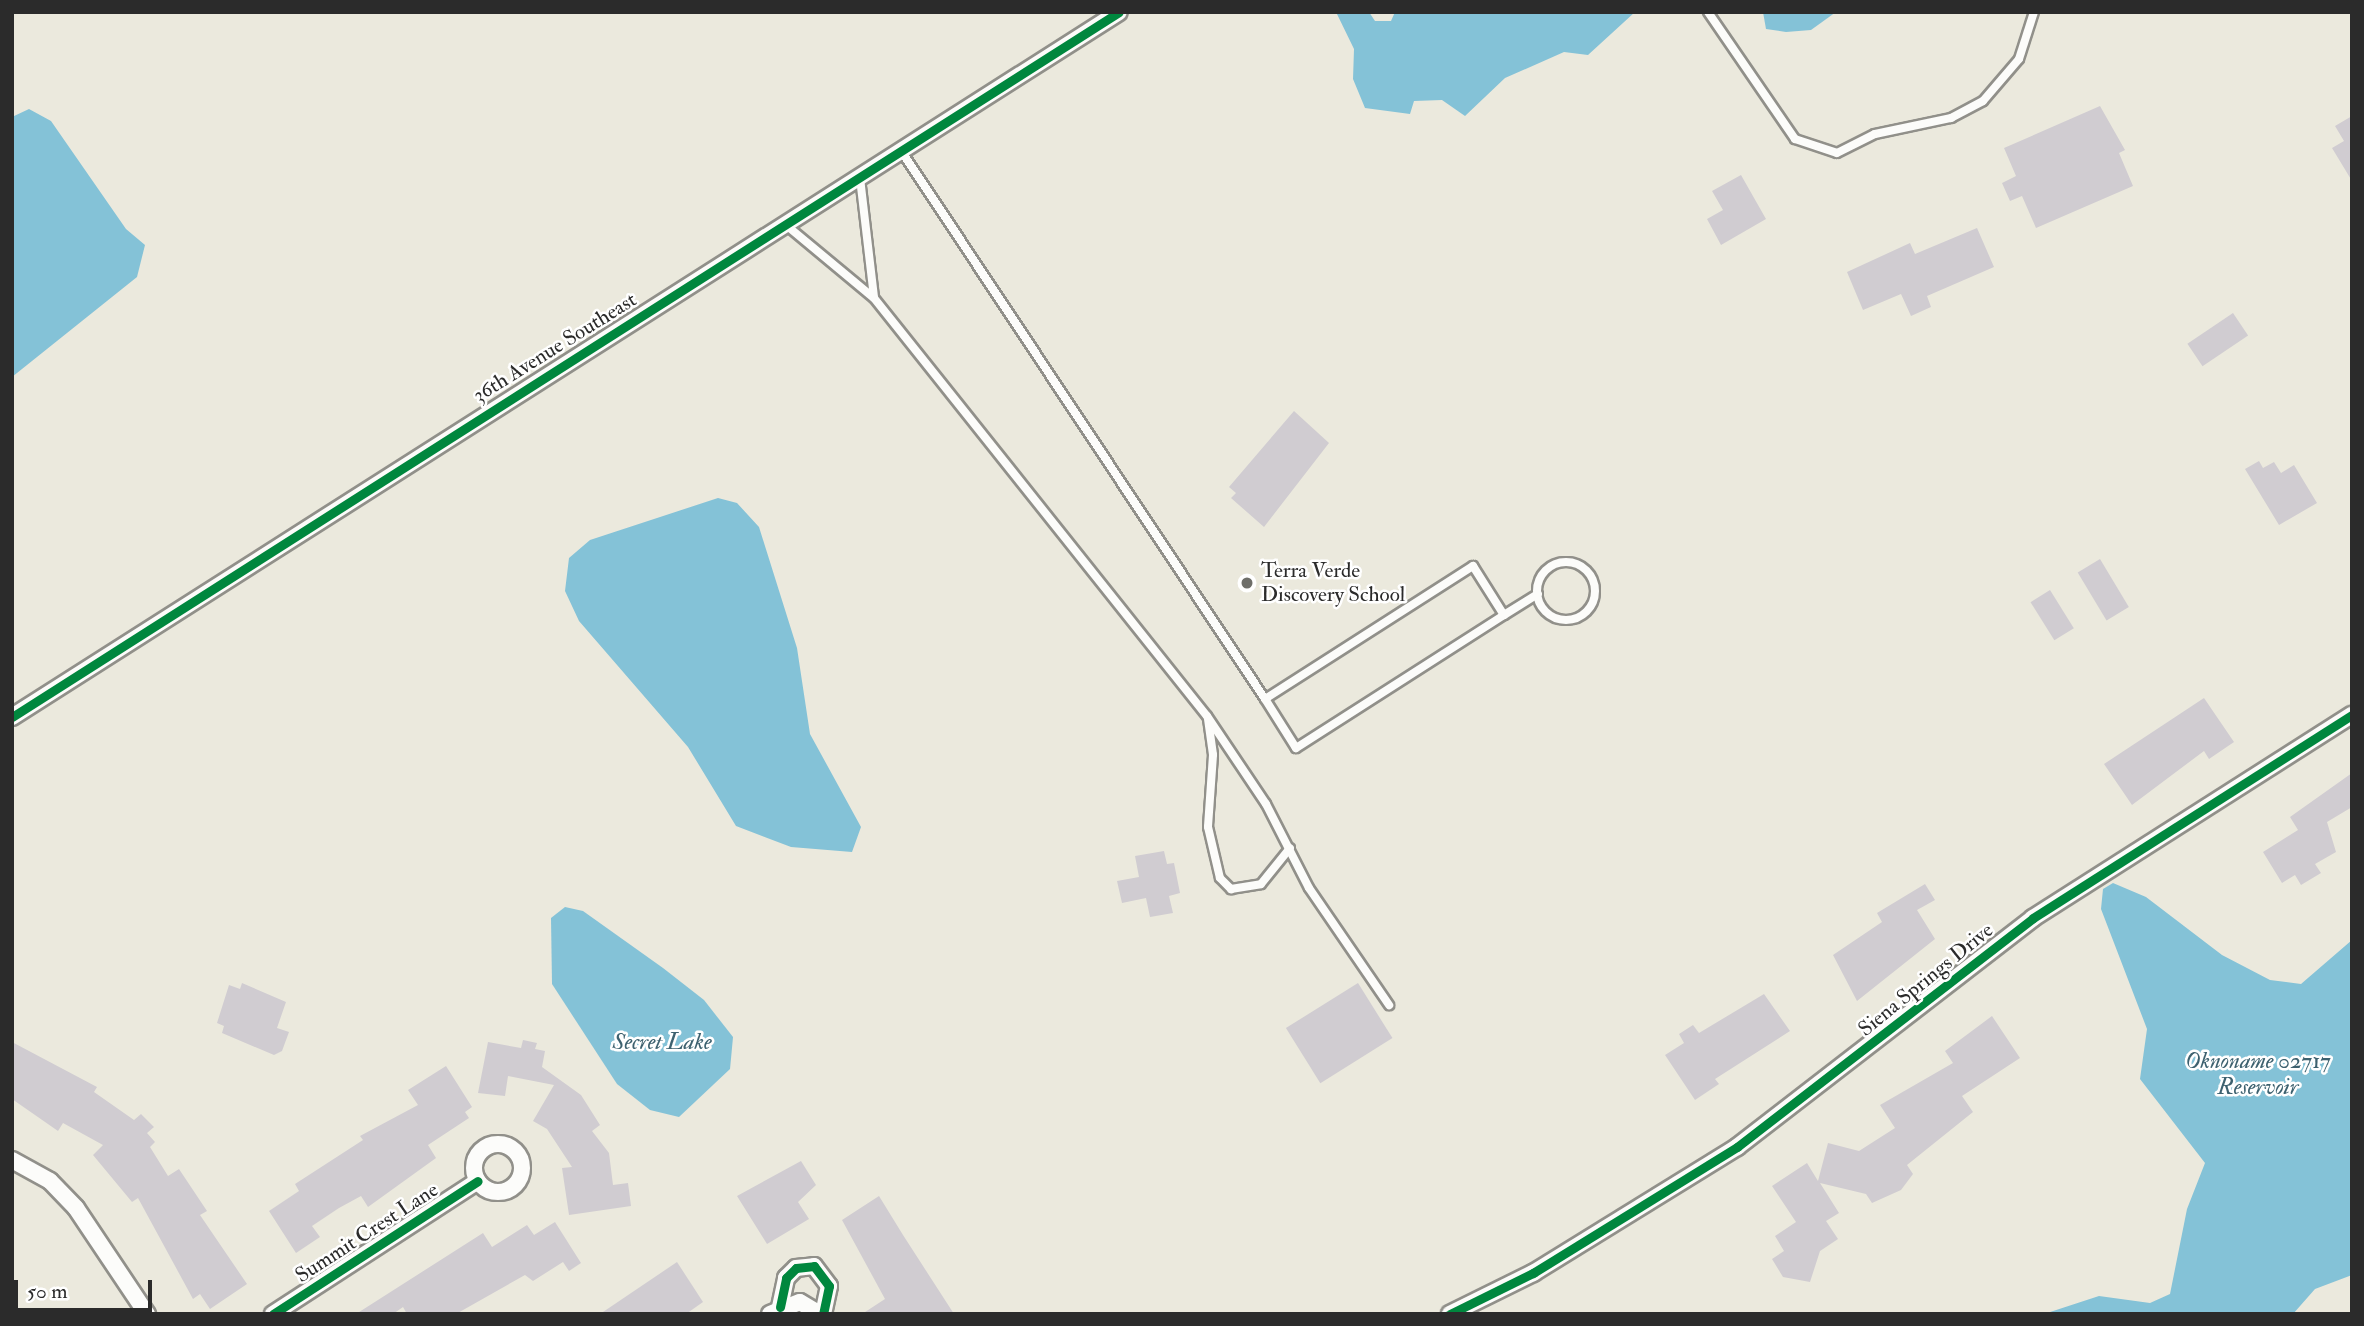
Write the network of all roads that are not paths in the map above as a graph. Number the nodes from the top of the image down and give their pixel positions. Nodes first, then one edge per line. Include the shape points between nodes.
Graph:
1 (1119, 12) edge
2 (1708, 12) edge
3 (2034, 12) edge
4 (900, 149) junction
5 (860, 175) junction
6 (783, 224) junction
7 (874, 298) junction
8 (1538, 594) junction
9 (1504, 615) junction
10 (1265, 699) junction
11 (2352, 715) edge
12 (1207, 716) junction
13 (12, 717) edge
14 (1290, 848) junction
15 (1389, 1005) dead end
16 (12, 1160) edge
17 (478, 1181) dead end
18 (775, 1310) edge
19 (147, 1314) edge
20 (273, 1314) edge
21 (822, 1314) edge
22 (1450, 1314) edge

1 - 4 street, 36th Avenue Southeast
2 - 3 lane via 1795,139 1837,153 1875,134 1951,118 1983,101 2018,59
4 - 5 street, 36th Avenue Southeast
4 - 10 lane
5 - 6 street, 36th Avenue Southeast
5 - 7 lane
6 - 7 lane
6 - 13 street, 36th Avenue Southeast
7 - 12 lane
8 - 8 lane via 1546,611 1572,619 1588,610 1594,582 1583,567 1565,561 1548,568
8 - 9 lane
9 - 10 lane via 1473,566
9 - 10 lane via 1296,748
11 - 22 street, Siena Springs Drive via 2033,918 1737,1147 1544,1267
12 - 14 lane
12 - 14 lane via 1213,755 1208,827 1220,878 1231,889 1261,884
14 - 15 lane via 1309,888
16 - 19 street via 50,1181 76,1208
17 - 20 street, Summit Crest Lane
18 - 21 street via 800,1302
18 - 21 street via 786,1278 796,1268 814,1266 829,1286

